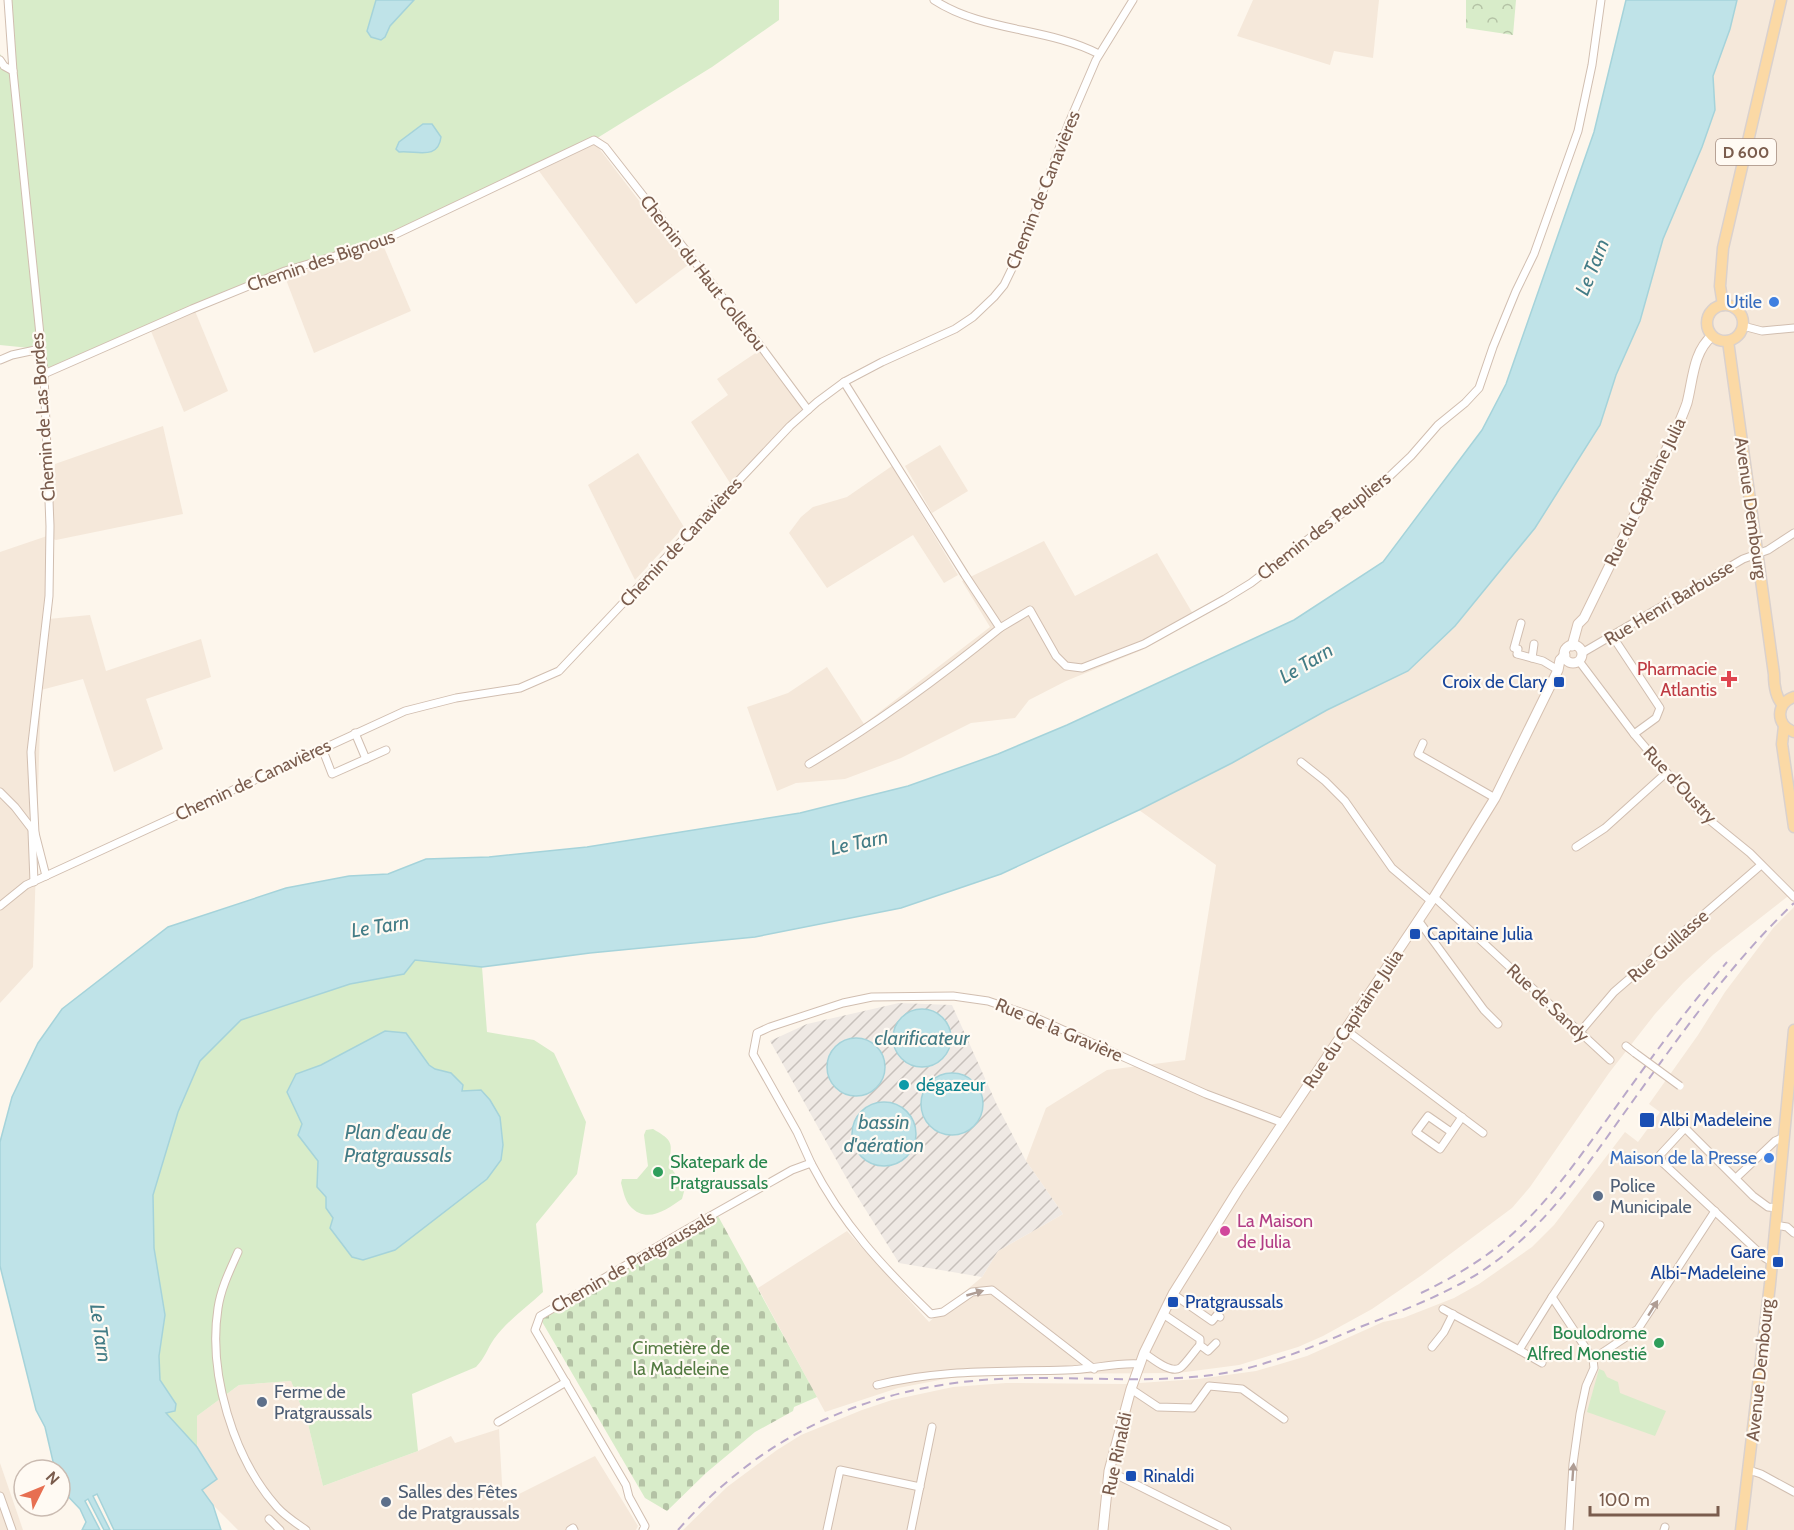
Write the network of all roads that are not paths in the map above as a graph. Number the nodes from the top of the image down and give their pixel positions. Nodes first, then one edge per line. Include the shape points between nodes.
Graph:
1 (8, 0) edge
2 (934, 0) edge
3 (1133, 0) edge
4 (1601, 0) edge
5 (1781, 0) edge
6 (1100, 54) junction
7 (0, 60) edge
8 (13, 71) junction
9 (594, 140) joint
10 (1723, 305) junction
11 (1743, 326) junction
12 (1794, 328) edge
13 (1712, 336) junction
14 (1728, 341) junction
15 (40, 349) junction
16 (0, 360) edge
17 (44, 374) junction
18 (844, 382) junction
19 (808, 410) junction
20 (1794, 533) edge
21 (1757, 556) junction
22 (1521, 622) dead end
23 (999, 628) junction
24 (1613, 637) junction
25 (1534, 645) dead end
26 (1574, 654) junction
27 (1532, 658) junction
28 (1558, 670) junction
29 (1774, 674) junction
30 (1793, 697) edge
31 (1782, 704) junction
32 (1791, 731) edge
33 (355, 733) junction
34 (1634, 734) junction
35 (1423, 743) dead end
36 (322, 748) junction
37 (387, 750) dead end
38 (366, 759) junction
39 (1301, 762) dead end
40 (809, 764) dead end
41 (1666, 773) junction
42 (0, 792) edge
43 (1495, 798) junction
44 (1794, 827) edge
45 (33, 831) junction
46 (1576, 847) dead end
47 (1761, 865) junction
48 (46, 876) junction
49 (34, 882) junction
50 (1794, 897) edge
51 (1433, 899) junction
52 (0, 906) edge
53 (1418, 920) junction
54 (1498, 1024) dead end
55 (1346, 1030) junction
56 (1794, 1030) edge
57 (1580, 1032) junction
58 (1626, 1046) dead end
59 (1610, 1060) dead end
60 (1680, 1086) dead end
61 (1462, 1117) junction
62 (1790, 1119) edge
63 (1283, 1124) junction
64 (1451, 1132) junction
65 (1483, 1133) dead end
66 (1784, 1137) junction
67 (811, 1163) junction
68 (1736, 1179) junction
69 (1777, 1208) junction
70 (1715, 1211) junction
71 (1775, 1224) junction
72 (1600, 1225) dead end
73 (1794, 1233) edge
74 (238, 1252) dead end
75 (1772, 1262) junction
76 (1173, 1294) junction
77 (1552, 1297) junction
78 (1443, 1309) dead end
79 (1163, 1314) junction
80 (1453, 1314) junction
81 (1220, 1317) dead end
82 (1216, 1343) dead end
83 (1200, 1345) junction
84 (1432, 1347) dead end
85 (1519, 1350) junction
86 (1144, 1353) junction
87 (1593, 1359) junction
88 (1542, 1363) dead end
89 (1140, 1364) junction
90 (1094, 1369) junction
91 (1134, 1378) joint
92 (566, 1382) junction
93 (877, 1385) dead end
94 (1131, 1389) junction
95 (1284, 1419) dead end
96 (498, 1422) dead end
97 (932, 1427) dead end
98 (1749, 1470) junction
99 (1109, 1471) junction
100 (920, 1487) junction
101 (1794, 1492) edge
102 (0, 1496) edge
103 (269, 1519) dead end
104 (12, 1530) edge
105 (280, 1530) edge
106 (306, 1530) edge
107 (643, 1530) edge
108 (827, 1530) edge
109 (911, 1530) edge
110 (1103, 1530) edge
111 (1227, 1530) edge
112 (1569, 1530) edge
113 (1741, 1530) edge

1 - 8 street, Chemin de Las Bordes
2 - 6 street via 951,11 1079,43
3 - 6 street, Chemin de Canavières
4 - 23 street, Chemin des Peupliers via 1578,131 1479,388 1466,403 1438,425 1364,500 1251,583 1144,644 1082,668 1066,666 1056,656 1030,610
5 - 10 main road, D 600 via 1723,248
6 - 18 street, Chemin de Canavières via 1004,285 984,308 955,329
7 - 8 street
8 - 15 street, Chemin de Las Bordes
9 - 17 street, Chemin des Bignous via 375,244 285,271
9 - 19 street, Chemin du Haut Colletou via 605,147
10 - 11 main road via 1738,310
10 - 13 main road via 1713,310 1707,320
11 - 12 street via 1762,331
11 - 14 main road via 1738,336
13 - 14 main road
13 - 26 street, Rue du Capitaine Julia via 1699,354 1676,430 1578,624
14 - 21 main road, Avenue Dembourg
15 - 16 street
15 - 17 street, Chemin de Las Bordes
17 - 45 street, Chemin de Las Bordes via 49,596 31,753
18 - 19 street, Chemin de Canavières
18 - 23 street
19 - 33 street, Chemin de Canavières via 559,671 520,688 405,711
20 - 21 street, Rue Henri Barbusse
21 - 24 street, Rue Henri Barbusse via 1743,559
21 - 29 main road, Avenue Dembourg
22 - 27 street via 1514,648 1518,649 1516,654
23 - 40 street, Chemin des Peupliers via 951,668 850,740
24 - 26 street, Rue Henri Barbusse
24 - 34 street via 1660,708 1656,718
25 - 27 street
26 - 28 street, Rue du Capitaine Julia via 1560,660
26 - 34 street, Rue d'Oustry
27 - 28 street
28 - 43 street, Rue du Capitaine Julia
29 - 30 main road via 1782,689
29 - 31 main road, Avenue Dembourg via 1774,686
30 - 31 main road
31 - 32 main road, Avenue Dembourg via 1780,719
32 - 44 main road via 1782,744
33 - 36 street, Chemin de Canavières
33 - 38 street
34 - 41 street, Rue d'Oustry
35 - 43 street via 1418,754
36 - 38 street via 333,774
36 - 48 street, Chemin de Canavières
37 - 38 street
39 - 51 street, Rue de Sandy via 1345,801 1392,868
41 - 46 street via 1605,828
41 - 47 street, Rue d'Oustry via 1702,814
42 - 45 street
43 - 51 street, Rue du Capitaine Julia
45 - 48 street
45 - 49 street
47 - 50 street, Rue d'Oustry
47 - 57 street, Rue Guillasse via 1614,992
48 - 49 street, Chemin de Canavières
49 - 52 street, Chemin de Canavières
51 - 53 street, Rue du Capitaine Julia
51 - 57 street, Rue de Sandy
53 - 54 street
53 - 55 street, Rue du Capitaine Julia
55 - 61 street
55 - 63 street, Rue du Capitaine Julia
56 - 62 main road, Avenue Dembourg
57 - 59 street, Rue de Sandy
58 - 60 street, bridge
61 - 64 street
61 - 65 street
62 - 66 main road, Avenue Dembourg
63 - 67 street, Rue de la Gravière via 1032,1016 988,1001 952,996 872,997 757,1033 753,1054
63 - 76 street, Rue du Capitaine Julia
64 - 64 street via 1440,1149 1416,1132 1428,1116
66 - 68 street
66 - 69 main road, Avenue Dembourg
67 -> 90 street via 845,1221 880,1264 931,1314 943,1312 972,1292 992,1290
67 - 92 street, Chemin de Pratgraussals via 682,1232 540,1316 535,1330
68 - 69 street via 1768,1207
68 - 70 street via 1685,1128 1660,1155 1663,1163
69 - 71 main road, Avenue Dembourg
70 - 75 street
87 -> 70 street via 1638,1329
71 - 73 street
71 - 75 main road, Avenue Dembourg
72 - 77 street
74 - 106 street via 218,1309 216,1342 221,1393 234,1437 254,1476 278,1508
75 - 98 main road, Avenue Dembourg
76 - 79 street, Rue du Capitaine Julia
76 - 81 street via 1212,1321 1216,1315
77 - 85 street
77 - 87 street
78 - 80 street
79 - 83 street via 1200,1339
79 - 86 street, Rue du Capitaine Julia
80 - 84 street
80 - 85 street
82 - 83 street via 1208,1350
83 - 86 street via 1177,1369
85 - 88 street
86 - 89 street, Rue du Capitaine Julia
112 -> 87 street via 1580,1414 1594,1368
89 - 90 street
89 - 91 street, Rue du Capitaine Julia
90 - 93 street via 948,1372
91 - 94 street, Rue Rinaldi
92 - 96 street
92 - 107 street, Chemin de Pratgraussals via 626,1485 645,1526
94 - 95 street via 1158,1407 1193,1408 1209,1386 1242,1389
94 - 99 street, Rue Rinaldi
97 - 100 street
98 - 101 street
98 - 113 main road, Avenue Dembourg
99 - 110 street, Rue Rinaldi
99 - 111 street
100 - 108 street via 840,1470
100 - 109 street
102 - 104 street
103 - 105 street

